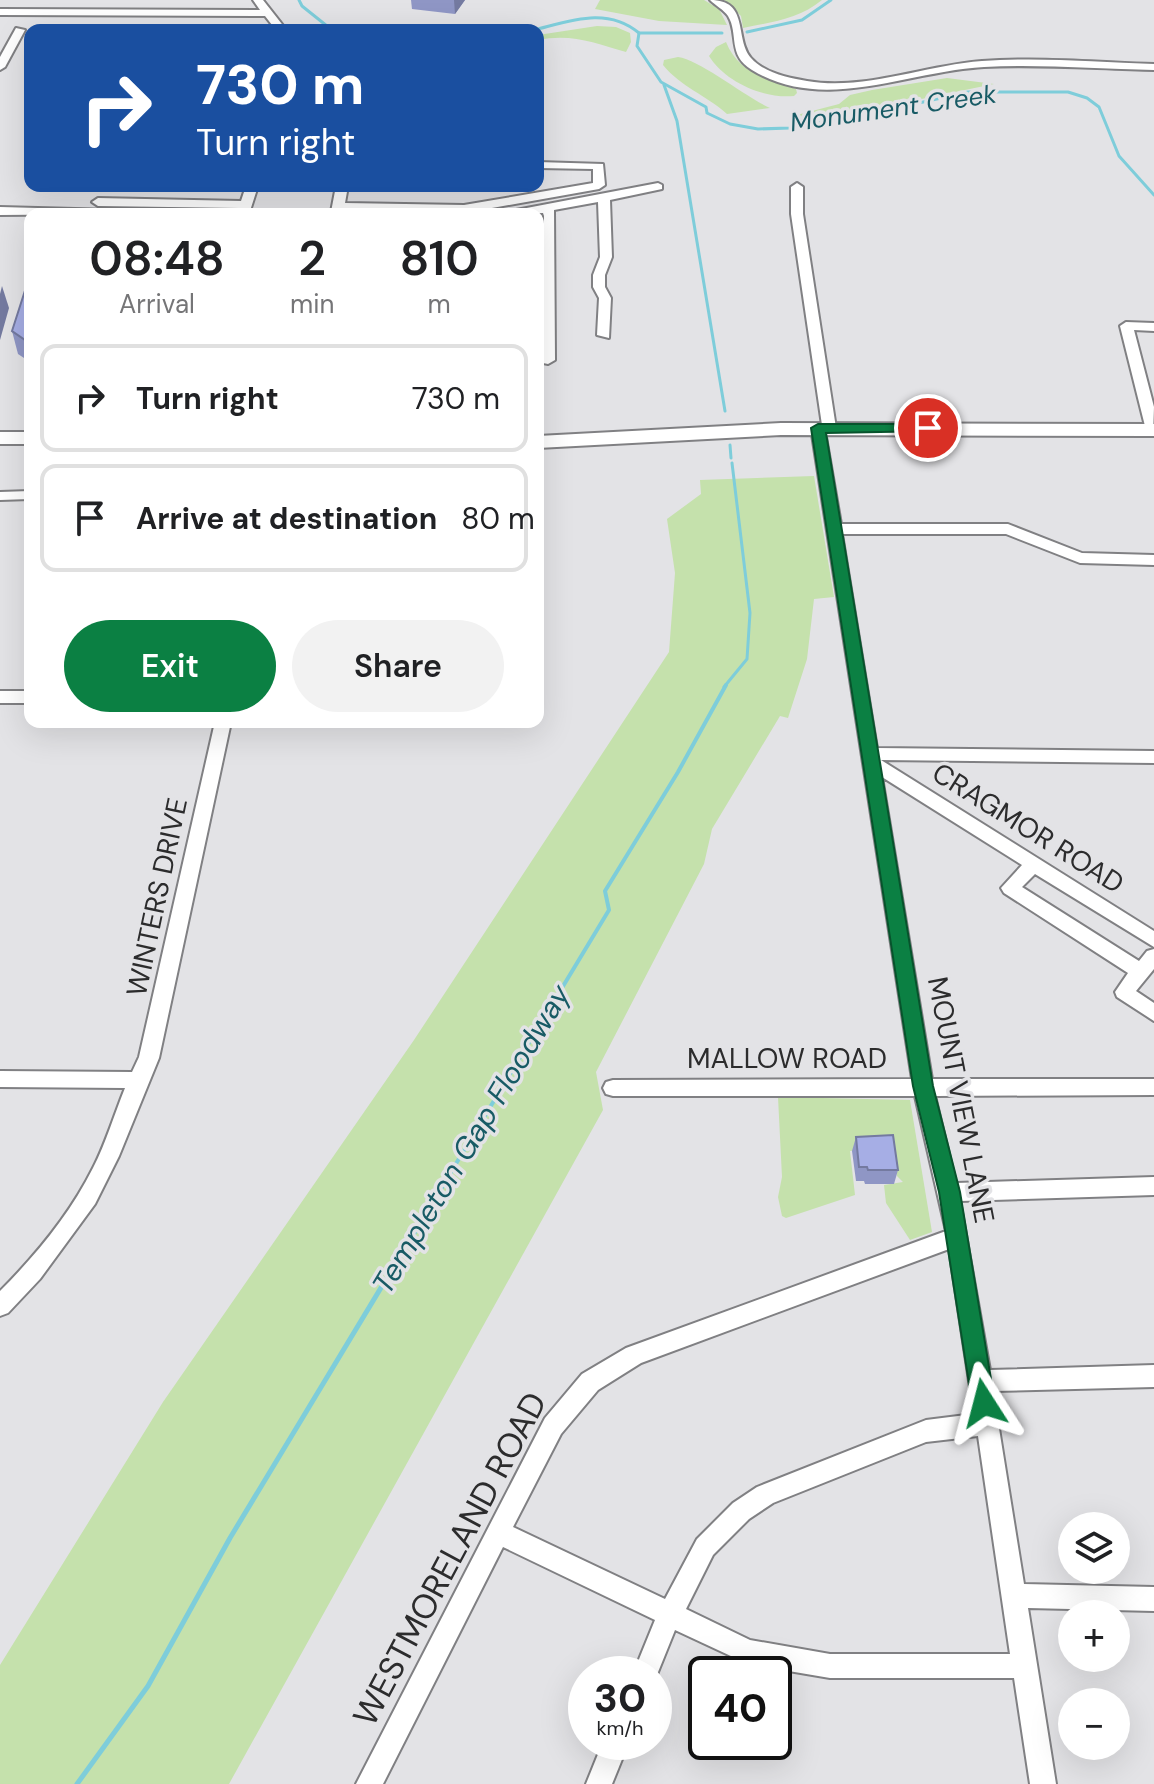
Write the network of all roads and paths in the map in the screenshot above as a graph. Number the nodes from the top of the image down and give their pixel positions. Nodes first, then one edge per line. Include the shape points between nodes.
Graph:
1 (258, 0) edge
2 (715, 0) edge
3 (0, 12) edge
4 (267, 13) junction
5 (277, 24) edge
6 (20, 30) dead end
7 (0, 67) edge
8 (1154, 67) edge
9 (544, 165) edge
10 (658, 187) dead end
11 (797, 187) dead end
12 (604, 197) junction
13 (470, 208) edge
14 (547, 208) junction
15 (544, 209) edge
16 (24, 210) edge
17 (0, 211) edge
18 (1154, 327) edge
19 (604, 335) dead end
20 (548, 360) dead end
21 (824, 428) junction
22 (544, 429) edge
23 (1154, 430) edge
24 (627, 435) junction
25 (0, 438) edge
26 (24, 438) edge
27 (544, 442) edge
28 (0, 452) edge
29 (24, 452) edge
30 (24, 495) edge
31 (0, 496) edge
32 (836, 529) junction
33 (1154, 560) edge
34 (0, 697) edge
35 (24, 697) edge
36 (222, 728) edge
37 (1154, 757) edge
38 (872, 758) junction
39 (1033, 865) junction
40 (1154, 940) edge
41 (1154, 956) edge
42 (1141, 972) junction
43 (1154, 1013) edge
44 (0, 1079) edge
45 (137, 1080) junction
46 (923, 1086) junction
47 (1154, 1087) edge
48 (613, 1088) dead end
49 (1154, 1186) edge
50 (950, 1192) junction
51 (958, 1236) junction
52 (0, 1306) edge
53 (1154, 1376) edge
54 (980, 1381) junction
55 (987, 1424) junction
56 (497, 1532) junction
57 (1014, 1596) junction
58 (1154, 1599) edge
59 (669, 1616) junction
60 (652, 1656) edge
61 (1024, 1666) junction
62 (609, 1760) edge
63 (369, 1784) edge
64 (599, 1784) edge
65 (1043, 1784) edge

1 - 4 street
2 - 8 street via 733,15 737,44 747,61 773,75 811,84 855,85 958,65
3 - 4 street
4 - 5 street
6 - 7 street
9 - 13 street via 599,166 599,185
10 - 12 street
11 - 21 street, MOUNT VIEW LANE
12 - 14 street
12 - 19 street via 606,257 599,275 605,298
14 - 15 street
14 - 20 street
16 - 17 street
18 - 23 street via 1126,326
21 - 23 main road
21 - 24 main road
21 - 32 street, MOUNT VIEW LANE
22 - 24 main road via 595,428
24 - 27 main road
25 - 26 main road
28 - 29 main road
30 - 31 street
32 - 33 street via 1008,529 1080,558
32 - 38 street, MOUNT VIEW LANE
34 - 35 street
36 - 45 street, WINTERS DRIVE via 156,1036
37 - 38 street
38 - 39 street, CRAGMOR ROAD
38 - 46 street, MOUNT VIEW LANE
39 - 40 street, CRAGMOR ROAD
39 - 42 street via 1010,888
41 - 42 street
42 - 43 street via 1124,992
44 - 45 street
45 - 52 street, WINTERS DRIVE via 93,1190 34,1270
46 - 47 street, MALLOW ROAD
46 - 48 street, MALLOW ROAD
46 - 50 street, MOUNT VIEW LANE
49 - 50 street
50 - 51 street, MOUNT VIEW LANE
51 - 54 street, MOUNT VIEW LANE
51 - 56 street, WESTMORELAND ROAD via 603,1371 559,1417
53 - 54 street
54 - 55 street, MOUNT VIEW LANE
55 - 57 street, MOUNT VIEW LANE
55 - 59 street via 926,1431 765,1495 705,1547
56 - 59 street
56 - 63 street, WESTMORELAND ROAD
57 - 58 street
57 - 61 street, MOUNT VIEW LANE
59 - 60 street
59 - 61 street via 748,1652 801,1663
61 - 65 street, MOUNT VIEW LANE
62 - 64 street

